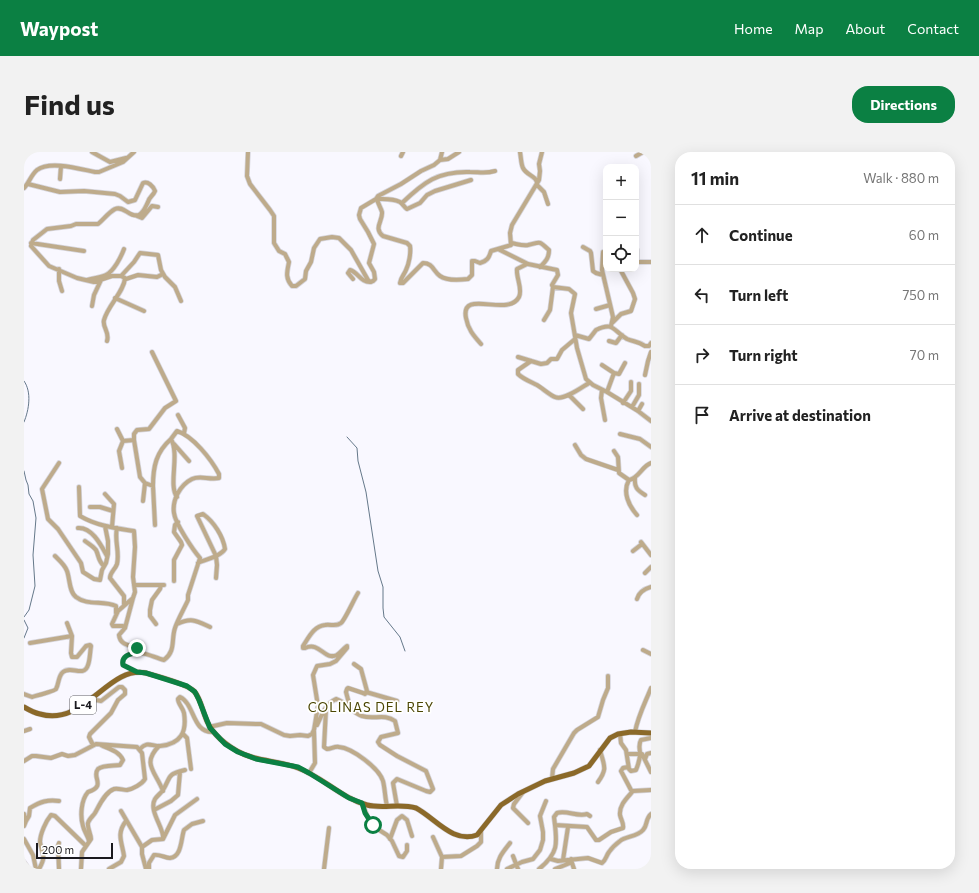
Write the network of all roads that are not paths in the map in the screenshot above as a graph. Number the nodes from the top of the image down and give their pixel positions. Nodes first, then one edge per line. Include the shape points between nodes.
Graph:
1 (92, 152) edge
2 (134, 152) edge
3 (248, 152) edge
4 (442, 152) edge
5 (459, 152) edge
6 (520, 152) edge
7 (542, 152) edge
8 (643, 152) edge
9 (636, 156) dead end
10 (128, 157) junction
11 (440, 160) junction
12 (61, 166) junction
13 (495, 171) dead end
14 (60, 180) dead end
15 (471, 180) dead end
16 (538, 182) junction
17 (28, 184) junction
18 (24, 188) edge
19 (377, 199) junction
20 (402, 203) junction
21 (548, 204) dead end
22 (158, 206) dead end
23 (137, 216) junction
24 (31, 243) junction
25 (511, 243) junction
26 (583, 247) dead end
27 (124, 249) dead end
28 (498, 249) junction
29 (84, 251) dead end
30 (603, 252) dead end
31 (639, 262) edge
32 (651, 262) edge
33 (528, 264) junction
34 (540, 267) junction
35 (58, 269) junction
36 (603, 270) edge
37 (603, 272) edge
38 (622, 272) edge
39 (163, 274) junction
40 (604, 275) junction
41 (121, 276) junction
42 (352, 279) dead end
43 (94, 280) junction
44 (101, 280) junction
45 (126, 280) junction
46 (373, 281) junction
47 (553, 287) junction
48 (62, 291) dead end
49 (115, 298) junction
50 (181, 301) dead end
51 (610, 305) junction
52 (92, 306) dead end
53 (596, 308) dead end
54 (144, 311) dead end
55 (544, 320) dead end
56 (612, 324) junction
57 (622, 335) junction
58 (575, 337) junction
59 (107, 341) dead end
60 (609, 341) dead end
61 (651, 343) edge
62 (481, 344) dead end
63 (152, 352) dead end
64 (651, 352) edge
65 (518, 357) dead end
66 (530, 361) junction
67 (625, 364) dead end
68 (602, 365) dead end
69 (614, 373) junction
70 (645, 375) dead end
71 (631, 382) dead end
72 (589, 383) junction
73 (639, 384) dead end
74 (602, 390) junction
75 (606, 392) junction
76 (570, 394) junction
77 (623, 403) junction
78 (642, 404) dead end
79 (632, 407) junction
80 (583, 409) dead end
81 (638, 411) junction
82 (178, 415) dead end
83 (605, 420) dead end
84 (651, 421) edge
85 (117, 429) dead end
86 (184, 433) junction
87 (620, 434) dead end
88 (171, 439) junction
89 (134, 440) junction
90 (122, 441) junction
91 (174, 444) junction
92 (575, 445) dead end
93 (651, 447) edge
94 (614, 451) dead end
95 (189, 461) dead end
96 (59, 463) dead end
97 (651, 463) edge
98 (122, 468) dead end
99 (618, 470) junction
100 (635, 478) junction
101 (629, 480) junction
102 (145, 483) junction
103 (153, 486) junction
104 (79, 487) dead end
105 (105, 494) dead end
106 (645, 494) dead end
107 (177, 497) junction
108 (143, 501) dead end
109 (90, 507) dead end
110 (113, 511) junction
111 (637, 515) dead end
112 (178, 522) junction
113 (155, 525) dead end
114 (105, 526) junction
115 (78, 528) dead end
116 (114, 528) junction
117 (85, 541) dead end
118 (633, 551) dead end
119 (651, 555) edge
120 (55, 556) dead end
121 (108, 556) junction
122 (216, 556) junction
123 (198, 563) junction
124 (104, 566) junction
125 (651, 567) edge
126 (645, 573) dead end
127 (216, 578) dead end
128 (174, 581) dead end
129 (134, 585) junction
130 (651, 587) edge
131 (358, 593) dead end
132 (133, 598) junction
133 (637, 599) dead end
134 (124, 604) junction
135 (116, 615) junction
136 (67, 623) dead end
137 (156, 624) dead end
138 (177, 624) junction
139 (210, 627) dead end
140 (125, 628) junction
141 (72, 636) junction
142 (30, 643) dead end
143 (643, 650) dead end
144 (139, 652) junction
145 (651, 654) edge
146 (354, 664) dead end
147 (137, 672) junction
148 (608, 676) dead end
149 (651, 688) edge
150 (366, 692) junction
151 (24, 694) edge
152 (93, 697) junction
153 (397, 701) dead end
154 (24, 707) edge
155 (326, 708) junction
156 (350, 708) junction
157 (209, 727) junction
158 (30, 729) dead end
159 (314, 730) junction
160 (24, 731) edge
161 (213, 732) junction
162 (635, 732) junction
163 (651, 733) edge
164 (183, 734) junction
165 (620, 734) junction
166 (651, 738) edge
167 (98, 743) junction
168 (93, 745) junction
169 (159, 746) junction
170 (140, 749) junction
171 (600, 750) junction
172 (651, 752) edge
173 (640, 753) junction
174 (627, 754) junction
175 (645, 759) junction
176 (24, 761) edge
177 (628, 767) junction
178 (191, 769) dead end
179 (185, 770) dead end
180 (180, 772) junction
181 (651, 772) edge
182 (309, 773) junction
183 (552, 779) junction
184 (598, 782) dead end
185 (524, 790) junction
186 (651, 790) edge
187 (163, 791) junction
188 (633, 791) junction
189 (197, 799) dead end
190 (59, 800) dead end
191 (546, 801) dead end
192 (362, 803) junction
193 (387, 806) junction
194 (397, 806) junction
195 (154, 810) junction
196 (121, 811) dead end
197 (24, 814) edge
198 (651, 814) edge
199 (590, 816) dead end
200 (26, 821) junction
201 (126, 821) junction
202 (203, 821) dead end
203 (528, 823) dead end
204 (555, 825) junction
205 (24, 826) edge
206 (646, 826) junction
207 (568, 827) junction
208 (651, 827) edge
209 (329, 828) dead end
210 (481, 832) junction
211 (412, 836) dead end
212 (433, 837) dead end
213 (24, 838) edge
214 (163, 839) junction
215 (390, 839) junction
216 (89, 842) junction
217 (59, 843) dead end
218 (510, 843) dead end
219 (408, 845) dead end
220 (86, 846) junction
221 (142, 847) junction
222 (513, 856) dead end
223 (442, 857) junction
224 (551, 859) junction
225 (571, 859) junction
226 (563, 860) junction
227 (24, 862) edge
228 (517, 864) junction
229 (546, 864) junction
230 (29, 869) edge
231 (36, 869) edge
232 (39, 869) edge
233 (59, 869) edge
234 (81, 869) edge
235 (109, 869) edge
236 (148, 869) edge
237 (324, 869) edge
238 (441, 869) edge
239 (497, 869) edge
240 (507, 869) edge
241 (518, 869) edge
242 (539, 869) edge
243 (550, 869) edge
244 (555, 869) edge
245 (574, 869) edge

1 - 10 street via 110,162
2 - 10 street
3 - 46 street via 247,176 274,216 274,243 289,262 286,274 292,286 305,279 314,248 320,239 332,237 339,238 351,250 368,280
4 - 11 street
5 - 11 street via 448,159
6 - 16 street via 522,167
7 - 16 street
8 - 9 street
10 - 12 street via 123,162 99,172
11 - 19 street via 378,196
12 - 14 street
12 - 17 street via 38,169
13 - 20 street via 442,174 420,186
15 - 20 street via 435,191 427,195 420,204 407,209
16 - 21 street via 537,186 544,192
16 - 25 street via 512,225
17 - 18 street
17 - 23 street via 60,192 115,194 130,202 135,200 143,183 147,183 154,188 154,193 145,209
19 - 20 street via 386,198
19 - 28 street via 382,213 378,224 380,234 410,246 408,266 401,278 402,284 423,263 432,266 440,276 468,279 472,275 472,261 485,262 491,251
19 - 46 street via 361,208 359,214 374,244 369,263 374,272
22 - 23 street via 152,206 142,218
23 - 24 street via 118,208 98,224 76,224 47,229
24 - 29 street
24 - 35 street via 43,261
25 - 28 street via 508,247
25 - 34 street via 542,243 549,250 549,256
26 - 40 street via 591,253 594,271
27 - 43 street via 111,272
28 - 33 street
30 - 36 street
31 - 32 street
33 - 34 street
33 - 62 street via 517,269 520,292 514,303 496,306 475,303 466,309 468,329
34 - 47 street via 557,270 558,275 552,284
35 - 43 street via 77,278
35 - 48 street
37 - 40 street
38 - 56 street via 635,302 631,311 621,314
39 - 41 street via 158,255 140,253
39 - 45 street via 157,277 138,275
39 - 50 street via 175,287
40 - 51 street
41 - 44 street
41 - 45 street
42 - 46 street via 348,273 350,270 365,282
43 - 44 street
44 - 52 street
45 - 49 street
47 - 55 street via 550,310
47 - 58 street via 569,288 575,294 572,313
49 - 54 street
49 - 59 street via 104,320
51 - 53 street
51 - 56 street
56 - 57 street
56 - 58 street via 596,330 588,339
57 - 60 street via 616,343
57 - 61 street via 645,346
58 - 66 street via 557,359 551,359 545,364
58 - 72 street via 584,376
63 - 89 street via 176,401 165,408 150,429 137,430
64 - 70 street
65 - 66 street
66 - 76 street via 518,370 520,376 555,397
67 - 69 street via 621,373
68 - 69 street
69 - 75 street
71 - 77 street via 631,391
72 - 74 street
72 - 76 street
73 - 79 street via 639,395
74 - 75 street
74 - 83 street
75 - 77 street
76 - 80 street
77 - 79 street
78 - 81 street
79 - 81 street
81 - 84 street
82 - 86 street via 185,428
85 - 90 street
86 - 88 street via 177,430
86 - 107 street via 200,447 220,474 218,478 192,479
87 - 93 street via 640,439
88 - 91 street
88 - 103 street via 166,442 154,463
89 - 90 street
89 - 102 street via 140,477
90 - 98 street via 119,451
91 - 95 street
91 - 107 street via 174,493
92 - 99 street via 586,459
94 - 99 street via 618,457
96 - 124 street via 42,489 48,519 81,563 83,572 100,580
97 - 100 street
99 - 101 street
100 - 101 street
100 - 106 street via 634,485
101 - 111 street via 626,499
102 - 103 street
102 - 108 street
103 - 113 street
104 - 114 street via 80,516
105 - 110 street via 114,504
107 - 112 street via 174,502 174,514
109 - 110 street
110 - 116 street
112 - 123 street via 200,558
112 - 128 street via 174,532 182,545 174,560
114 - 116 street
114 - 121 street
115 - 121 street via 91,532
116 - 129 street via 134,531
116 - 134 street via 118,547 117,562 110,578 124,596
117 - 124 street via 94,548 99,562
118 - 119 street via 641,543
120 - 135 street via 67,571 75,597 86,602 109,602 116,606
121 - 124 street
122 - 122 street via 224,552 223,541 208,518 200,514 197,516
122 - 123 street
122 - 127 street
123 - 138 street via 188,600
125 - 126 street
129 - 132 street
129 - 137 street via 162,585 152,600 150,610 150,616
130 - 133 street via 638,594
131 - 159 street via 340,624 319,626 303,648 316,647 332,656 337,655 346,646 347,648 336,661 317,666 314,670 318,706
132 - 134 street
132 - 140 street
134 - 135 street
135 - 140 street via 113,626
136 - 141 street
138 - 139 street via 193,620
138 - 144 street via 173,634 172,651 164,660
140 - 144 street via 119,635 121,642 137,648
141 - 142 street
141 - 151 street via 72,657 77,657 86,646 92,646 85,670 63,672 53,691 42,692 37,696
143 - 145 street
144 - 147 street via 124,657 122,661 123,665
146 - 150 street via 361,669
147 - 152 main road, L-4 via 119,678
147 - 157 main road via 187,686 195,692
148 - 183 street via 608,688 598,718 574,733 553,769
149 - 162 street via 638,717
150 - 153 street
150 - 156 street via 363,694 346,689
152 - 154 main road, L-4 via 72,712 59,716 47,716
152 - 168 street via 102,700 119,687 125,690 125,694 118,700 111,713 90,734
155 - 156 street via 336,699
155 - 159 street
155 - 193 street via 324,748 330,750 337,746 341,747 363,758 380,776
156 - 194 street via 362,716 388,717 395,721 398,733 381,737 378,742 429,774 433,789 430,792 400,779 394,780
157 - 159 street via 227,723 261,724 290,736 308,736
157 - 161 main road
158 - 160 street
159 - 182 street via 315,763
161 - 164 street via 201,728 186,701 180,697 178,702 184,711
161 - 182 main road via 238,752 256,759 298,767
162 - 163 main road
162 - 165 main road
164 - 169 street via 177,740
164 - 178 street via 186,738
165 - 171 main road via 610,738
165 - 174 street via 621,743
166 - 173 street via 641,740
167 - 168 street
167 - 170 street
167 - 216 street via 117,752 123,760 120,765 98,769 97,788 88,792 84,800 81,816
168 - 176 street via 75,755 62,754 51,758 32,756
169 - 170 street via 149,743
169 - 187 street via 150,756 150,760
170 - 216 street via 145,779 128,790 115,788 102,800 88,823 91,834
171 - 183 main road via 584,769
171 - 184 street via 605,768
172 - 175 street
173 - 174 street
173 - 175 street
173 - 177 street via 636,770 631,771
174 - 177 street
175 - 181 street
177 - 188 street via 622,769 621,773
179 - 180 street
180 - 187 street via 169,776
180 - 195 street via 178,795
182 - 192 main road via 349,798
183 - 185 main road
185 - 203 street via 513,808
185 - 210 main road via 501,805
186 - 188 street
187 - 195 street via 155,798
188 - 207 street via 621,806 620,817 624,826 621,830 596,840 586,827
189 - 214 street via 175,815
190 - 200 street via 50,799 36,804 30,808
191 - 228 street via 540,816 543,832 541,847 533,859
192 - 193 main road
192 - 215 street via 368,818
193 - 194 main road
194 - 210 main road via 416,808 462,838 472,837
195 - 214 street via 164,835
196 - 201 street
197 - 200 street
198 - 206 street via 647,818
199 - 204 street via 558,812 554,817
200 - 205 street
201 - 221 street
201 - 235 street via 119,839 124,856 121,862
202 - 236 street via 184,830 180,848 174,856 170,858 154,855
204 - 207 street
204 - 224 street via 556,846
206 - 208 street
206 - 225 street via 640,833 620,840 602,863 588,858
207 - 226 street
209 - 237 street
210 - 223 street via 481,842 477,846 461,856
211 - 215 street via 408,820 402,816 397,820
212 - 223 street
213 - 231 street via 33,855
214 - 221 street via 152,840
215 - 219 street via 401,858 405,855
216 - 220 street
217 - 233 street
218 - 239 street via 501,855
220 - 232 street via 55,816 50,815 41,836 44,857
220 - 234 street via 82,852
221 - 236 street
222 - 228 street
223 - 238 street
224 - 226 street
224 - 229 street
225 - 226 street
225 - 244 street via 570,863
225 - 245 street
227 - 230 street
228 - 240 street
228 - 241 street
229 - 242 street
229 - 243 street

